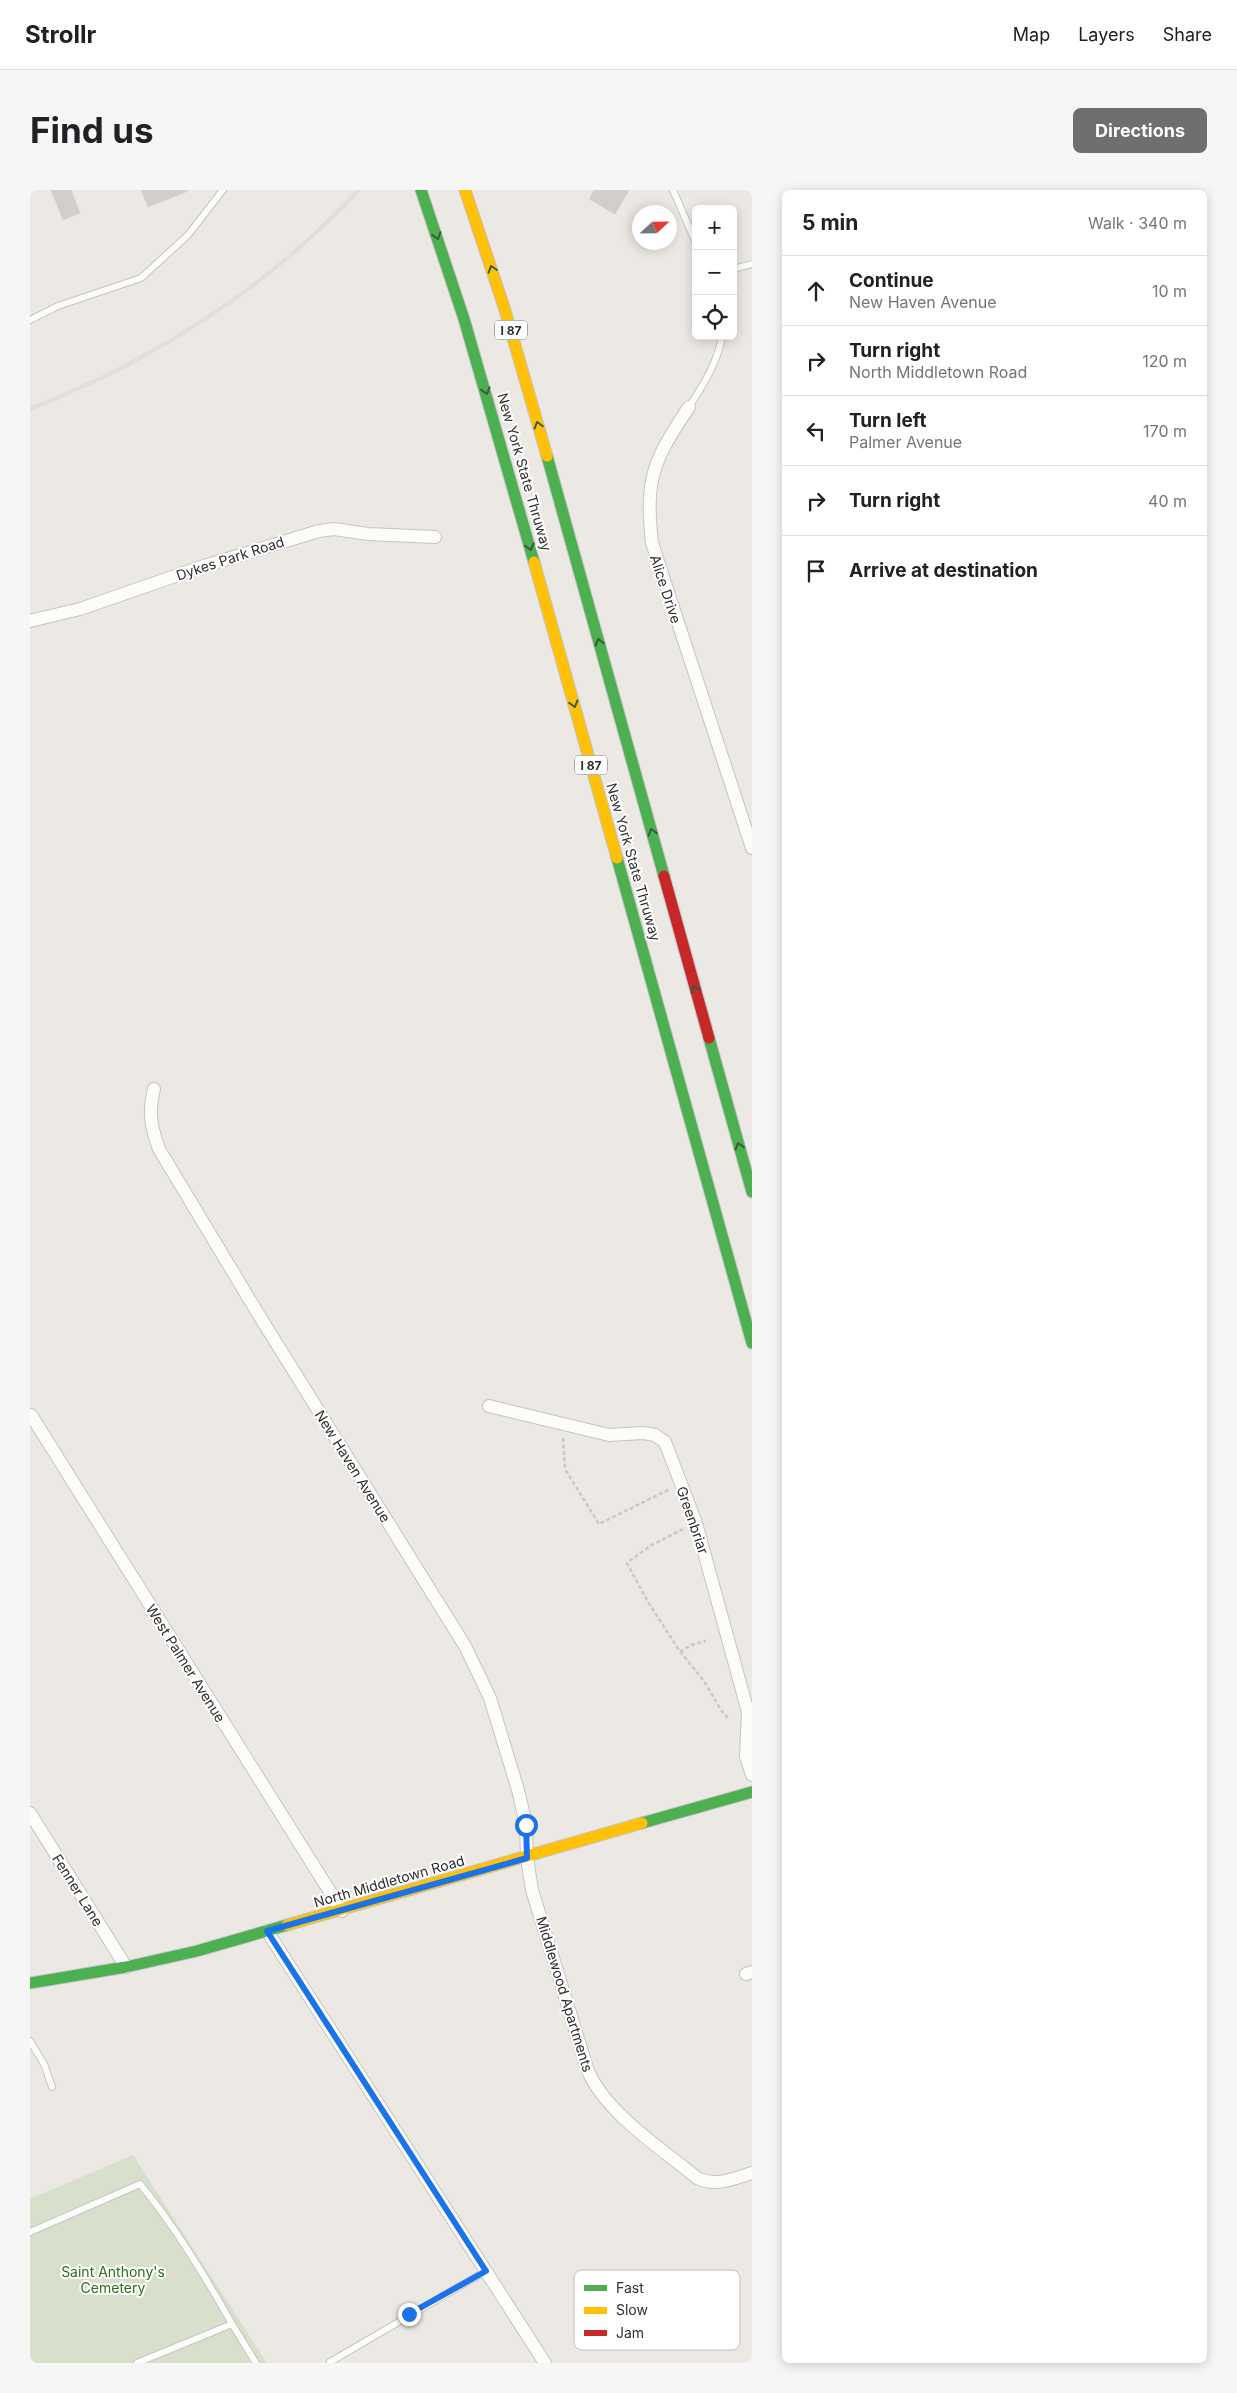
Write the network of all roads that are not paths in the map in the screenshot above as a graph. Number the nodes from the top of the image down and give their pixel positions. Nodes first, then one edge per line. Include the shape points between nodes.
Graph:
1 (223, 190) edge
2 (422, 190) edge
3 (465, 190) edge
4 (673, 190) edge
5 (692, 234) edge
6 (752, 264) edge
7 (737, 268) edge
8 (30, 320) edge
9 (721, 340) edge
10 (689, 407) joint
11 (435, 537) dead end
12 (30, 621) edge
13 (752, 848) edge
14 (154, 1089) dead end
15 (752, 1192) edge
16 (752, 1343) edge
17 (489, 1406) dead end
18 (31, 1415) edge
19 (752, 1775) edge
20 (752, 1792) edge
21 (30, 1813) edge
22 (527, 1858) junction
23 (342, 1911) junction
24 (267, 1931) junction
25 (126, 1967) junction
26 (30, 1983) edge
27 (30, 2041) edge
28 (52, 2087) dead end
29 (752, 2173) edge
30 (30, 2232) edge
31 (486, 2271) junction
32 (232, 2324) junction
33 (330, 2362) dead end
34 (137, 2363) edge
35 (256, 2363) edge
36 (545, 2363) edge

1 - 8 lane via 188,235 140,278 58,306
2 -> 16 main road, New York State Thruway / I 87 via 497,428
15 -> 3 main road, New York State Thruway / I 87 via 536,417
4 - 5 lane
6 - 7 lane
9 - 10 lane, Alice Drive via 706,382
10 - 13 street, Alice Drive via 663,446 652,476 648,507 652,543
11 - 12 street, Dykes Park Road via 334,529 320,531 213,563 80,609
14 - 22 street, New Haven Avenue via 150,1123 159,1149 465,1646 490,1698 518,1790 526,1825
17 - 19 street, Greenbriar via 609,1435 655,1435 665,1442 696,1523 748,1712 746,1756
18 - 23 street, West Palmer Avenue
20 - 22 main road, North Middletown Road
21 - 25 street, Fenner Lane
22 - 23 main road, North Middletown Road
22 - 29 street, Middlewood Apartments via 532,1890 588,2071 598,2091 613,2108 708,2184
23 - 24 main road, North Middletown Road
24 - 25 main road, North Middletown Road
24 - 31 street
25 - 26 main road, North Middletown Road
27 - 28 lane via 44,2064
30 - 32 lane via 140,2184 214,2292
31 - 33 lane
31 - 36 street
32 - 34 lane
32 - 35 lane

